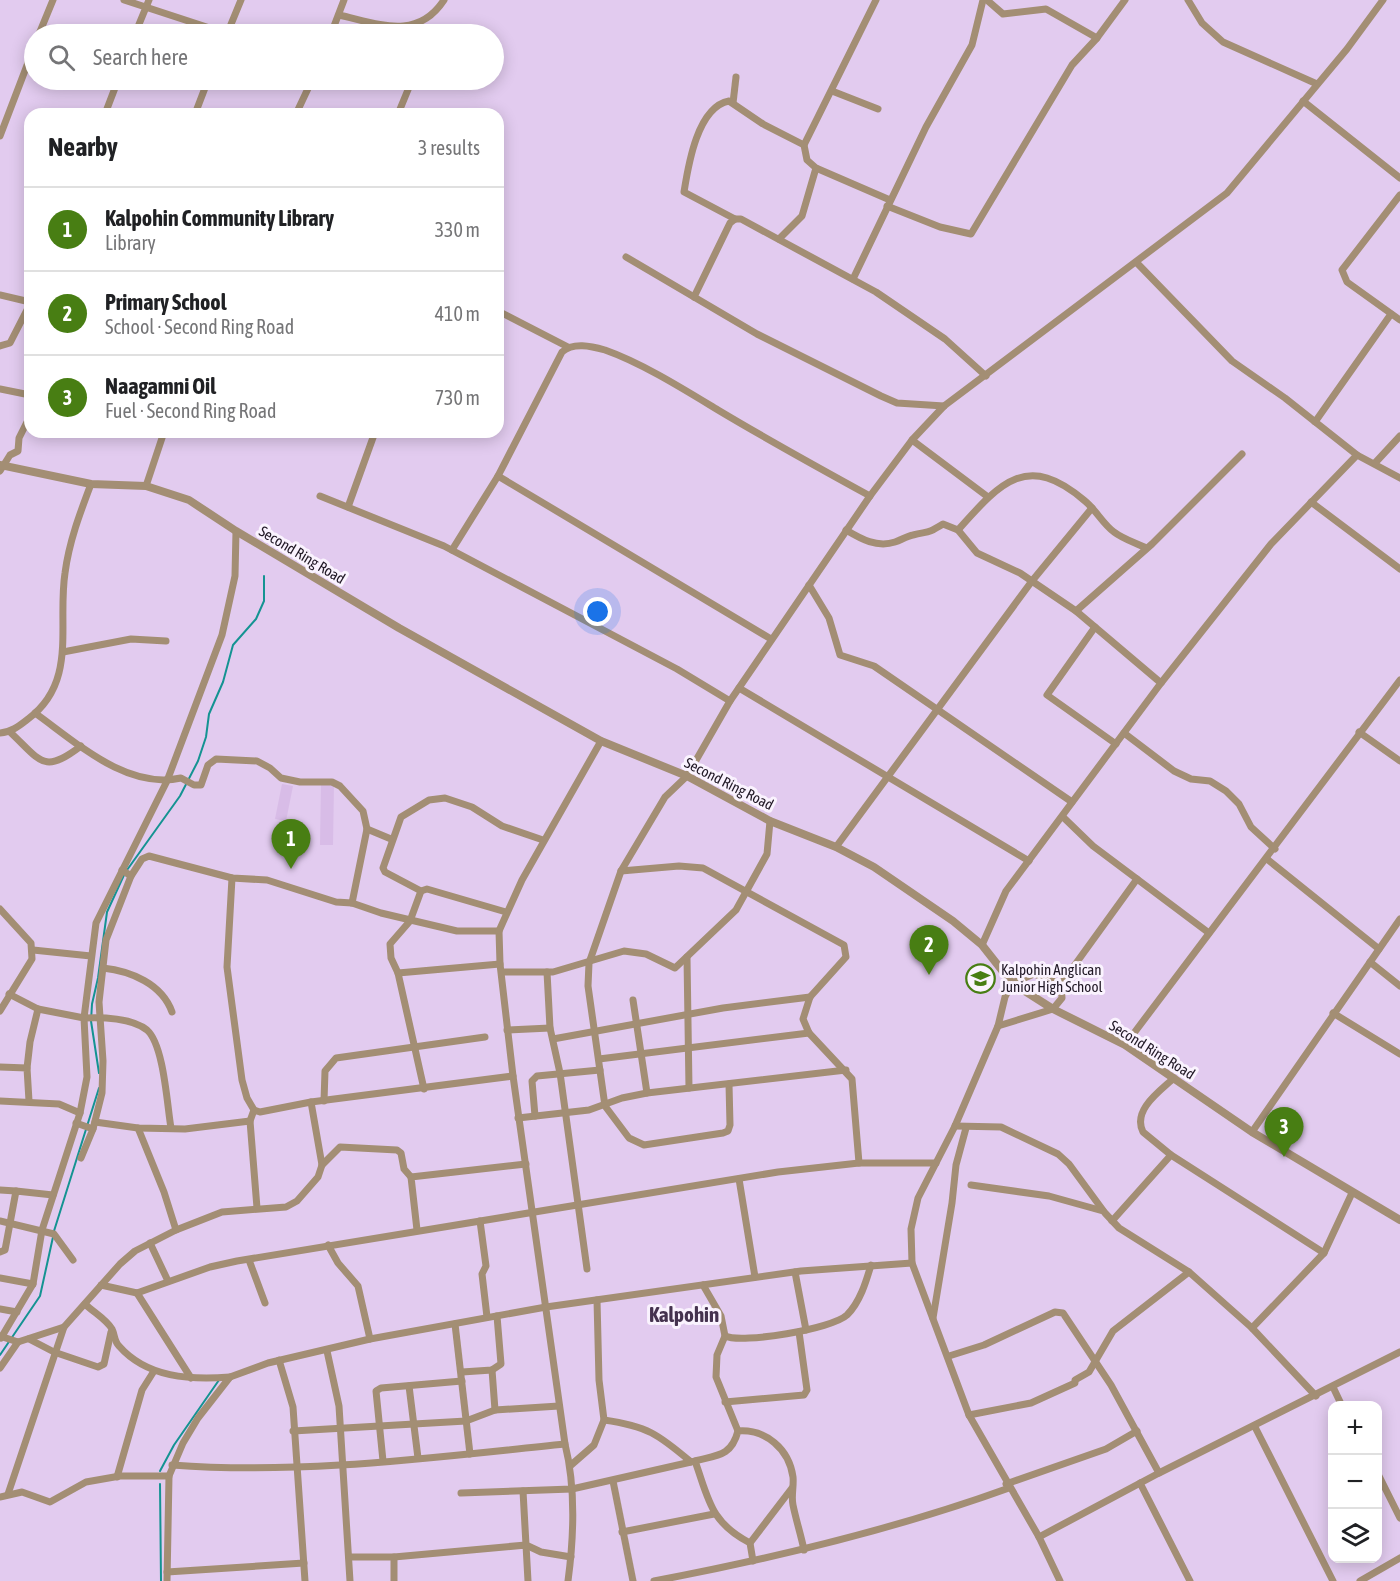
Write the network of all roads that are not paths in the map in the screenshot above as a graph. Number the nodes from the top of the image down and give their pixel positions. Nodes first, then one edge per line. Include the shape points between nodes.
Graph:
1 (53, 0) edge
2 (124, 0) edge
3 (241, 0) edge
4 (344, 0) edge
5 (444, 0) edge
6 (876, 0) edge
7 (985, 0) edge
8 (1125, 0) edge
9 (1188, 0) edge
10 (1383, 0) edge
11 (148, 3) edge
12 (339, 15) junction
13 (43, 24) edge
14 (139, 24) edge
15 (202, 24) edge
16 (231, 24) edge
17 (335, 24) edge
18 (382, 24) edge
19 (418, 24) edge
20 (1098, 38) junction
21 (24, 73) edge
22 (736, 77) dead end
23 (1317, 84) junction
24 (114, 90) edge
25 (204, 90) edge
26 (307, 90) edge
27 (408, 90) edge
28 (832, 91) junction
29 (1303, 101) junction
30 (733, 103) junction
31 (107, 108) edge
32 (197, 108) edge
33 (299, 108) edge
34 (400, 108) edge
35 (878, 109) dead end
36 (0, 136) edge
37 (804, 145) junction
38 (816, 168) junction
39 (1400, 178) edge
40 (1400, 195) edge
41 (889, 203) junction
42 (735, 219) junction
43 (778, 239) junction
44 (626, 258) dead end
45 (1137, 263) junction
46 (853, 279) junction
47 (0, 295) edge
48 (694, 297) junction
49 (24, 301) edge
50 (504, 314) edge
51 (1391, 314) junction
52 (24, 315) edge
53 (1400, 320) edge
54 (0, 346) edge
55 (568, 346) junction
56 (986, 376) junction
57 (0, 389) edge
58 (24, 394) edge
59 (944, 406) junction
60 (1315, 422) junction
61 (24, 428) edge
62 (1400, 436) edge
63 (162, 438) edge
64 (373, 438) edge
65 (912, 440) junction
66 (1242, 453) dead end
67 (1357, 455) junction
68 (1375, 463) junction
69 (1, 467) edge
70 (498, 476) junction
71 (1400, 478) edge
72 (90, 484) junction
73 (146, 486) junction
74 (320, 496) dead end
75 (870, 496) junction
76 (988, 497) junction
77 (1311, 502) junction
78 (348, 507) junction
79 (1092, 508) junction
80 (846, 530) junction
81 (236, 531) junction
82 (958, 531) junction
83 (1146, 548) junction
84 (452, 550) junction
85 (1400, 569) edge
86 (1032, 581) junction
87 (809, 585) junction
88 (1076, 611) junction
89 (1095, 627) junction
90 (771, 639) junction
91 (166, 641) dead end
92 (63, 652) junction
93 (1400, 680) edge
94 (1161, 683) junction
95 (739, 688) junction
96 (730, 701) junction
97 (937, 708) junction
98 (35, 714) junction
99 (10, 732) junction
100 (1359, 732) junction
101 (0, 733) edge
102 (1124, 733) junction
103 (601, 741) junction
104 (1116, 744) junction
105 (81, 746) junction
106 (1400, 761) edge
107 (687, 776) junction
108 (887, 776) junction
109 (166, 781) junction
110 (1072, 802) junction
111 (1063, 817) junction
112 (770, 821) junction
113 (367, 829) junction
114 (391, 839) junction
115 (543, 840) junction
116 (836, 847) junction
117 (1275, 849) junction
118 (1267, 859) junction
119 (1029, 861) junction
120 (621, 871) junction
121 (126, 873) junction
122 (232, 878) junction
123 (1137, 879) junction
124 (421, 891) junction
125 (747, 891) junction
126 (352, 903) junction
127 (0, 909) edge
128 (506, 912) junction
129 (1400, 919) edge
130 (410, 921) junction
131 (500, 931) junction
132 (1209, 933) junction
133 (982, 945) junction
134 (1379, 949) junction
135 (33, 950) junction
136 (91, 956) junction
137 (687, 957) junction
138 (1370, 962) junction
139 (589, 963) junction
140 (103, 968) junction
141 (501, 968) junction
142 (547, 972) junction
143 (398, 973) junction
144 (1012, 983) junction
145 (1061, 984) junction
146 (1400, 986) edge
147 (9, 994) junction
148 (810, 997) junction
149 (633, 1000) dead end
150 (38, 1009) junction
151 (1053, 1009) junction
152 (0, 1011) edge
153 (172, 1012) dead end
154 (1333, 1013) junction
155 (686, 1015) junction
156 (91, 1018) junction
157 (636, 1023) junction
158 (998, 1026) junction
159 (550, 1028) junction
160 (507, 1030) junction
161 (595, 1032) junction
162 (809, 1033) junction
163 (485, 1037) dead end
164 (553, 1039) junction
165 (1125, 1045) junction
166 (687, 1046) junction
167 (415, 1048) junction
168 (641, 1053) junction
169 (1400, 1054) edge
170 (598, 1059) junction
171 (0, 1068) edge
172 (27, 1068) junction
173 (600, 1070) junction
174 (846, 1070) junction
175 (560, 1073) junction
176 (513, 1076) junction
177 (1174, 1078) junction
178 (729, 1083) junction
179 (689, 1088) junction
180 (424, 1089) junction
181 (647, 1094) junction
182 (0, 1101) edge
183 (29, 1101) junction
184 (324, 1101) junction
185 (311, 1102) junction
186 (605, 1106) junction
187 (254, 1110) junction
188 (80, 1113) junction
189 (564, 1113) junction
190 (535, 1116) junction
191 (518, 1118) junction
192 (250, 1121) junction
193 (87, 1126) junction
194 (955, 1126) junction
195 (138, 1128) junction
196 (171, 1128) junction
197 (966, 1128) junction
198 (1252, 1132) junction
199 (1171, 1155) junction
200 (81, 1158) dead end
201 (860, 1163) junction
202 (936, 1163) junction
203 (526, 1164) junction
204 (322, 1165) junction
205 (411, 1177) junction
206 (739, 1179) junction
207 (971, 1185) dead end
208 (0, 1190) edge
209 (16, 1191) junction
210 (1352, 1193) junction
211 (53, 1195) junction
212 (576, 1206) junction
213 (257, 1208) junction
214 (1103, 1211) junction
215 (532, 1214) junction
216 (1400, 1220) edge
217 (0, 1221) edge
218 (480, 1221) junction
219 (1112, 1221) junction
220 (9, 1222) junction
221 (176, 1230) junction
222 (417, 1230) junction
223 (48, 1232) junction
224 (150, 1243) junction
225 (328, 1245) junction
226 (0, 1252) edge
227 (1324, 1253) junction
228 (73, 1260) dead end
229 (249, 1260) junction
230 (912, 1263) junction
231 (871, 1265) junction
232 (587, 1269) dead end
233 (795, 1272) junction
234 (1189, 1272) junction
235 (755, 1277) junction
236 (0, 1278) edge
237 (168, 1281) junction
238 (33, 1284) junction
239 (101, 1285) junction
240 (703, 1285) junction
241 (137, 1293) junction
242 (597, 1300) junction
243 (265, 1303) dead end
244 (85, 1304) junction
245 (546, 1307) junction
246 (0, 1309) edge
247 (17, 1312) junction
248 (497, 1316) junction
249 (487, 1317) junction
250 (933, 1318) junction
251 (455, 1324) junction
252 (64, 1327) junction
253 (1252, 1328) junction
254 (112, 1329) junction
255 (802, 1331) junction
256 (724, 1336) junction
257 (7, 1339) edge
258 (29, 1339) junction
259 (370, 1339) junction
260 (327, 1351) junction
261 (54, 1352) junction
262 (1400, 1352) edge
263 (949, 1356) junction
264 (1095, 1359) junction
265 (279, 1360) junction
266 (0, 1368) edge
267 (492, 1370) junction
268 (153, 1371) junction
269 (462, 1372) junction
270 (230, 1377) junction
271 (191, 1378) junction
272 (462, 1381) junction
273 (409, 1386) junction
274 (1333, 1387) junction
275 (1316, 1396) junction
276 (1340, 1401) edge
277 (724, 1402) junction
278 (559, 1406) junction
279 (495, 1410) junction
280 (969, 1415) junction
281 (604, 1420) junction
282 (466, 1421) junction
283 (414, 1425) junction
284 (381, 1427) junction
285 (1255, 1427) junction
286 (339, 1429) junction
287 (293, 1431) junction
288 (738, 1431) junction
289 (1137, 1431) junction
290 (565, 1444) junction
291 (470, 1454) junction
292 (418, 1458) junction
293 (383, 1461) junction
294 (693, 1461) junction
295 (343, 1464) junction
296 (172, 1465) junction
297 (299, 1466) junction
298 (570, 1466) junction
299 (1159, 1473) junction
300 (169, 1476) junction
301 (117, 1477) junction
302 (614, 1481) junction
303 (1140, 1483) junction
304 (1382, 1484) edge
305 (793, 1486) junction
306 (1008, 1486) junction
307 (572, 1489) junction
308 (522, 1491) junction
309 (461, 1493) dead end
310 (8, 1494) junction
311 (0, 1497) edge
312 (714, 1514) junction
313 (1400, 1518) edge
314 (622, 1532) junction
315 (1039, 1537) junction
316 (750, 1543) junction
317 (526, 1545) junction
318 (804, 1550) junction
319 (349, 1557) junction
320 (394, 1557) junction
321 (571, 1557) junction
322 (1400, 1558) edge
323 (753, 1562) junction
324 (304, 1563) junction
325 (167, 1572) junction
326 (168, 1581) edge
327 (305, 1581) edge
328 (350, 1581) edge
329 (394, 1581) edge
330 (528, 1581) edge
331 (568, 1581) edge
332 (633, 1581) edge
333 (654, 1581) edge
334 (1060, 1581) edge
335 (1190, 1581) edge
336 (1333, 1581) edge
337 (1360, 1581) edge

1 - 13 street
2 - 11 street
3 - 16 street
4 - 12 street
5 - 19 street via 436,12
6 - 28 street
7 - 20 street via 1003,14 1046,9
7 - 41 street via 972,45
8 - 20 street
9 - 23 street via 1202,22 1224,42
10 - 23 street
11 - 14 street
11 - 15 street
12 - 17 street
12 - 18 street
20 - 41 street via 1072,65 971,234 940,227
21 - 36 street
22 - 30 street
23 - 29 street
24 - 31 street
25 - 32 street
26 - 33 street
27 - 34 street
28 - 35 street
28 - 37 street
29 - 39 street
29 - 45 street via 1227,193
30 - 37 street
30 - 42 street via 723,102 707,117 694,142 684,192
37 - 38 street via 807,160
38 - 41 street
38 - 43 street via 802,216
40 - 51 street via 1342,270 1347,282
41 - 46 street
42 - 43 street
42 - 48 street
43 - 46 street
44 - 48 street
45 - 56 street
45 - 60 street via 1232,361
46 - 56 street via 945,339
47 - 49 street
48 - 59 street via 797,356 897,403
50 - 55 street
51 - 53 street
51 - 60 street
52 - 54 street via 10,343
55 - 70 street
55 - 75 street via 605,351 674,383
56 - 59 street
57 - 58 street
59 - 65 street
60 - 67 street
61 - 69 street via 18,451 10,454
62 - 68 street
63 - 73 street
64 - 78 street
65 - 75 street
65 - 76 street
66 - 83 street
67 - 68 street
67 - 77 street
68 - 71 street
69 - 72 street, Second Ring Road
70 - 84 street
70 - 90 street
72 - 73 street, Second Ring Road
72 - 92 street via 64,574
73 - 81 street, Second Ring Road via 189,500
74 - 78 street
75 - 80 street
76 - 79 street via 1015,478 1043,476 1056,480
76 - 82 street
77 - 85 street
77 - 94 street via 1264,552
78 - 84 street
79 - 83 street via 1113,531
79 - 86 street
80 - 82 street via 877,544 927,534 943,524
80 - 87 street
81 - 103 street, Second Ring Road
81 - 109 street via 235,576 222,635
82 - 86 street via 977,553
83 - 88 street
84 - 96 street
86 - 88 street
86 - 97 street
87 - 90 street
87 - 97 street via 829,618 840,655 874,666
88 - 89 street
89 - 94 street
89 - 104 street via 1047,695
90 - 95 street
91 - 92 street via 131,639
92 - 98 street via 60,677
93 - 100 street
94 - 102 street
95 - 96 street
95 - 108 street
96 - 107 street
97 - 108 street
97 - 110 street
98 - 99 street
98 - 105 street
99 - 101 street
99 - 105 street via 39,759 50,763 60,762
100 - 106 street
100 - 117 street
102 - 104 street
102 - 117 street via 1174,771 1191,779 1210,781 1226,791 1239,804 1251,827
103 - 107 street, Second Ring Road
103 - 115 street
104 - 110 street
105 - 109 street via 134,777
107 - 112 street, Second Ring Road
107 - 120 street via 665,797
108 - 116 street
108 - 119 street
109 - 113 street via 182,778 201,785 208,765 216,759 257,761 281,778 340,786 363,811
109 - 121 street
110 - 111 street
111 - 119 street
111 - 123 street
112 - 116 street, Second Ring Road
112 - 125 street via 767,854
113 - 114 street
113 - 126 street
114 - 115 street via 401,817 429,800 445,798 472,807 502,826
114 - 124 street via 385,872
115 - 128 street
116 - 133 street, Second Ring Road via 903,884
117 - 118 street
118 - 132 street
118 - 134 street
119 - 133 street via 1006,891
120 - 125 street via 695,866
120 - 139 street
121 - 122 street via 149,856
121 - 136 street via 96,923
121 - 140 street via 106,940
122 - 126 street via 267,880 336,902
122 - 187 street via 227,967 242,1080
123 - 132 street
123 - 145 street
124 - 128 street via 428,889
124 - 130 street
125 - 137 street via 731,918
125 - 148 street via 844,945 846,957
126 - 130 street
127 - 135 street
128 - 131 street
129 - 134 street
130 - 131 street via 466,933
130 - 143 street via 390,944
131 - 141 street
132 - 165 street
133 - 144 street, Second Ring Road
134 - 138 street
135 - 136 street
135 - 147 street via 32,959
136 - 156 street
137 - 139 street via 675,968 646,954 624,951
137 - 155 street
138 - 146 street
138 - 154 street
139 - 142 street
139 - 161 street
140 - 153 street via 138,976 168,1000
140 - 156 street
141 - 142 street
141 - 143 street
141 - 160 street
142 - 159 street
143 - 167 street
144 - 145 street via 1034,974
144 - 151 street, Second Ring Road
144 - 158 street
145 - 151 street via 1062,998
147 - 150 street
147 - 152 street
148 - 155 street
148 - 162 street via 804,1012
149 - 157 street
150 - 156 street
150 - 172 street
151 - 158 street
151 - 165 street, Second Ring Road
154 - 169 street
154 - 198 street
155 - 157 street
155 - 166 street
156 - 188 street
156 - 193 street via 103,1061 102,1093
156 - 196 street via 138,1025 148,1031 156,1043
157 - 161 street
157 - 168 street
158 - 194 street
159 - 160 street
159 - 164 street
160 - 176 street
161 - 164 street
161 - 170 street
162 - 166 street
162 - 174 street
163 - 167 street
164 - 175 street
165 - 177 street, Second Ring Road
166 - 168 street
166 - 179 street
167 - 180 street
167 - 184 street via 336,1058 325,1071
168 - 170 street
168 - 181 street
170 - 173 street
171 - 172 street
172 - 183 street
173 - 175 street
173 - 186 street
174 - 178 street
174 - 201 street via 852,1079
175 - 189 street
175 - 190 street via 537,1076 532,1081
176 - 180 street
176 - 191 street
177 - 198 street, Second Ring Road
177 - 199 street via 1151,1098 1140,1118 1143,1132
178 - 179 street
178 - 186 street via 730,1125 723,1133 644,1144 629,1138
179 - 181 street
180 - 184 street
181 - 186 street via 622,1098
182 - 183 street
183 - 188 street via 59,1104
184 - 185 street
185 - 187 street
185 - 204 street
186 - 189 street
187 - 192 street
188 - 193 street
189 - 190 street
189 - 212 street
190 - 191 street
191 - 203 street
192 - 196 street
192 - 213 street
193 - 195 street
193 - 200 street
193 - 211 street
194 - 197 street
194 - 202 street
195 - 196 street
195 - 221 street
197 - 214 street via 1001,1127 1046,1147 1069,1164
197 - 250 street via 956,1165
198 - 210 street, Second Ring Road
199 - 219 street
199 - 227 street
201 - 202 street
201 - 206 street
202 - 230 street via 918,1197 911,1229
203 - 205 street
203 - 215 street
204 - 205 street via 340,1147 397,1150
204 - 213 street via 318,1177 297,1201 286,1208
205 - 222 street
206 - 212 street
206 - 235 street
207 - 214 street via 1049,1196
208 - 209 street
209 - 211 street
209 - 220 street
210 - 216 street, Second Ring Road
210 - 227 street
211 - 223 street
212 - 215 street
212 - 232 street
213 - 221 street via 222,1212
214 - 219 street
215 - 218 street
215 - 245 street
217 - 220 street
218 - 222 street
218 - 249 street
219 - 234 street
220 - 223 street
220 - 226 street via 5,1250
221 - 224 street
222 - 225 street
223 - 228 street
223 - 238 street
224 - 237 street
224 - 239 street via 120,1264
225 - 229 street
225 - 259 street via 358,1286
227 - 253 street
229 - 237 street via 210,1267
229 - 243 street
230 - 231 street
230 - 250 street
231 - 233 street
231 - 255 street via 849,1313 835,1323
233 - 235 street
233 - 255 street
234 - 253 street
234 - 264 street via 1113,1331
235 - 240 street
236 - 238 street
237 - 241 street
238 - 247 street
239 - 241 street
239 - 244 street
240 - 242 street
240 - 256 street via 721,1316
241 - 271 street
242 - 245 street
242 - 281 street via 598,1380
244 - 252 street
244 - 254 street
245 - 248 street
245 - 278 street
246 - 247 street
247 - 257 street
248 - 249 street
248 - 267 street via 501,1364
249 - 251 street
250 - 263 street
251 - 259 street
251 - 269 street
252 - 258 street
252 - 261 street
253 - 275 street
254 - 261 street via 102,1366
254 - 268 street via 123,1352
255 - 256 street
255 - 277 street via 807,1390 804,1395
256 - 277 street via 715,1367
257 - 258 street
257 - 266 street
258 - 261 street
259 - 260 street
260 - 265 street
260 - 286 street via 339,1406
261 - 310 street
262 - 274 street
263 - 264 street via 1059,1312
263 - 280 street
264 - 280 street via 1089,1372 1075,1383 1045,1397 1016,1407
264 - 289 street
265 - 270 street
265 - 287 street via 293,1407
267 - 269 street
267 - 279 street
268 - 271 street
268 - 301 street via 142,1390
269 - 272 street
270 - 271 street
270 - 296 street via 198,1418
272 - 273 street
272 - 282 street
273 - 283 street
273 - 284 street via 376,1391
274 - 275 street
274 - 276 street
275 - 285 street
277 - 288 street
278 - 279 street
278 - 290 street
279 - 282 street
280 - 306 street
281 - 294 street via 656,1433
281 - 298 street via 594,1445
282 - 283 street
282 - 291 street
283 - 284 street
283 - 292 street
284 - 286 street
284 - 293 street
285 - 299 street
285 - 336 street
286 - 287 street
286 - 295 street
287 - 297 street
288 - 294 street via 729,1451
288 - 305 street via 770,1438 782,1449
289 - 299 street
289 - 306 street via 1106,1449
290 - 291 street
290 - 298 street
291 - 292 street
292 - 293 street
293 - 295 street
294 - 302 street
294 - 312 street
295 - 297 street
295 - 319 street
296 - 297 street via 230,1469
296 - 300 street
297 - 324 street
298 - 307 street
299 - 303 street
300 - 301 street
300 - 325 street
301 - 310 street via 86,1482 50,1502 22,1492
302 - 307 street
302 - 314 street
303 - 315 street
303 - 335 street
304 - 313 street
305 - 316 street
305 - 318 street via 792,1502
306 - 315 street
306 - 318 street via 911,1522
307 - 308 street
307 - 321 street
308 - 309 street
308 - 317 street
310 - 311 street
312 - 314 street
312 - 316 street via 726,1528
314 - 332 street
315 - 334 street
316 - 323 street
317 - 320 street
317 - 321 street
317 - 330 street
318 - 323 street
319 - 320 street
319 - 328 street
320 - 329 street
321 - 331 street
322 - 337 street
323 - 333 street
324 - 325 street
324 - 327 street
325 - 326 street

